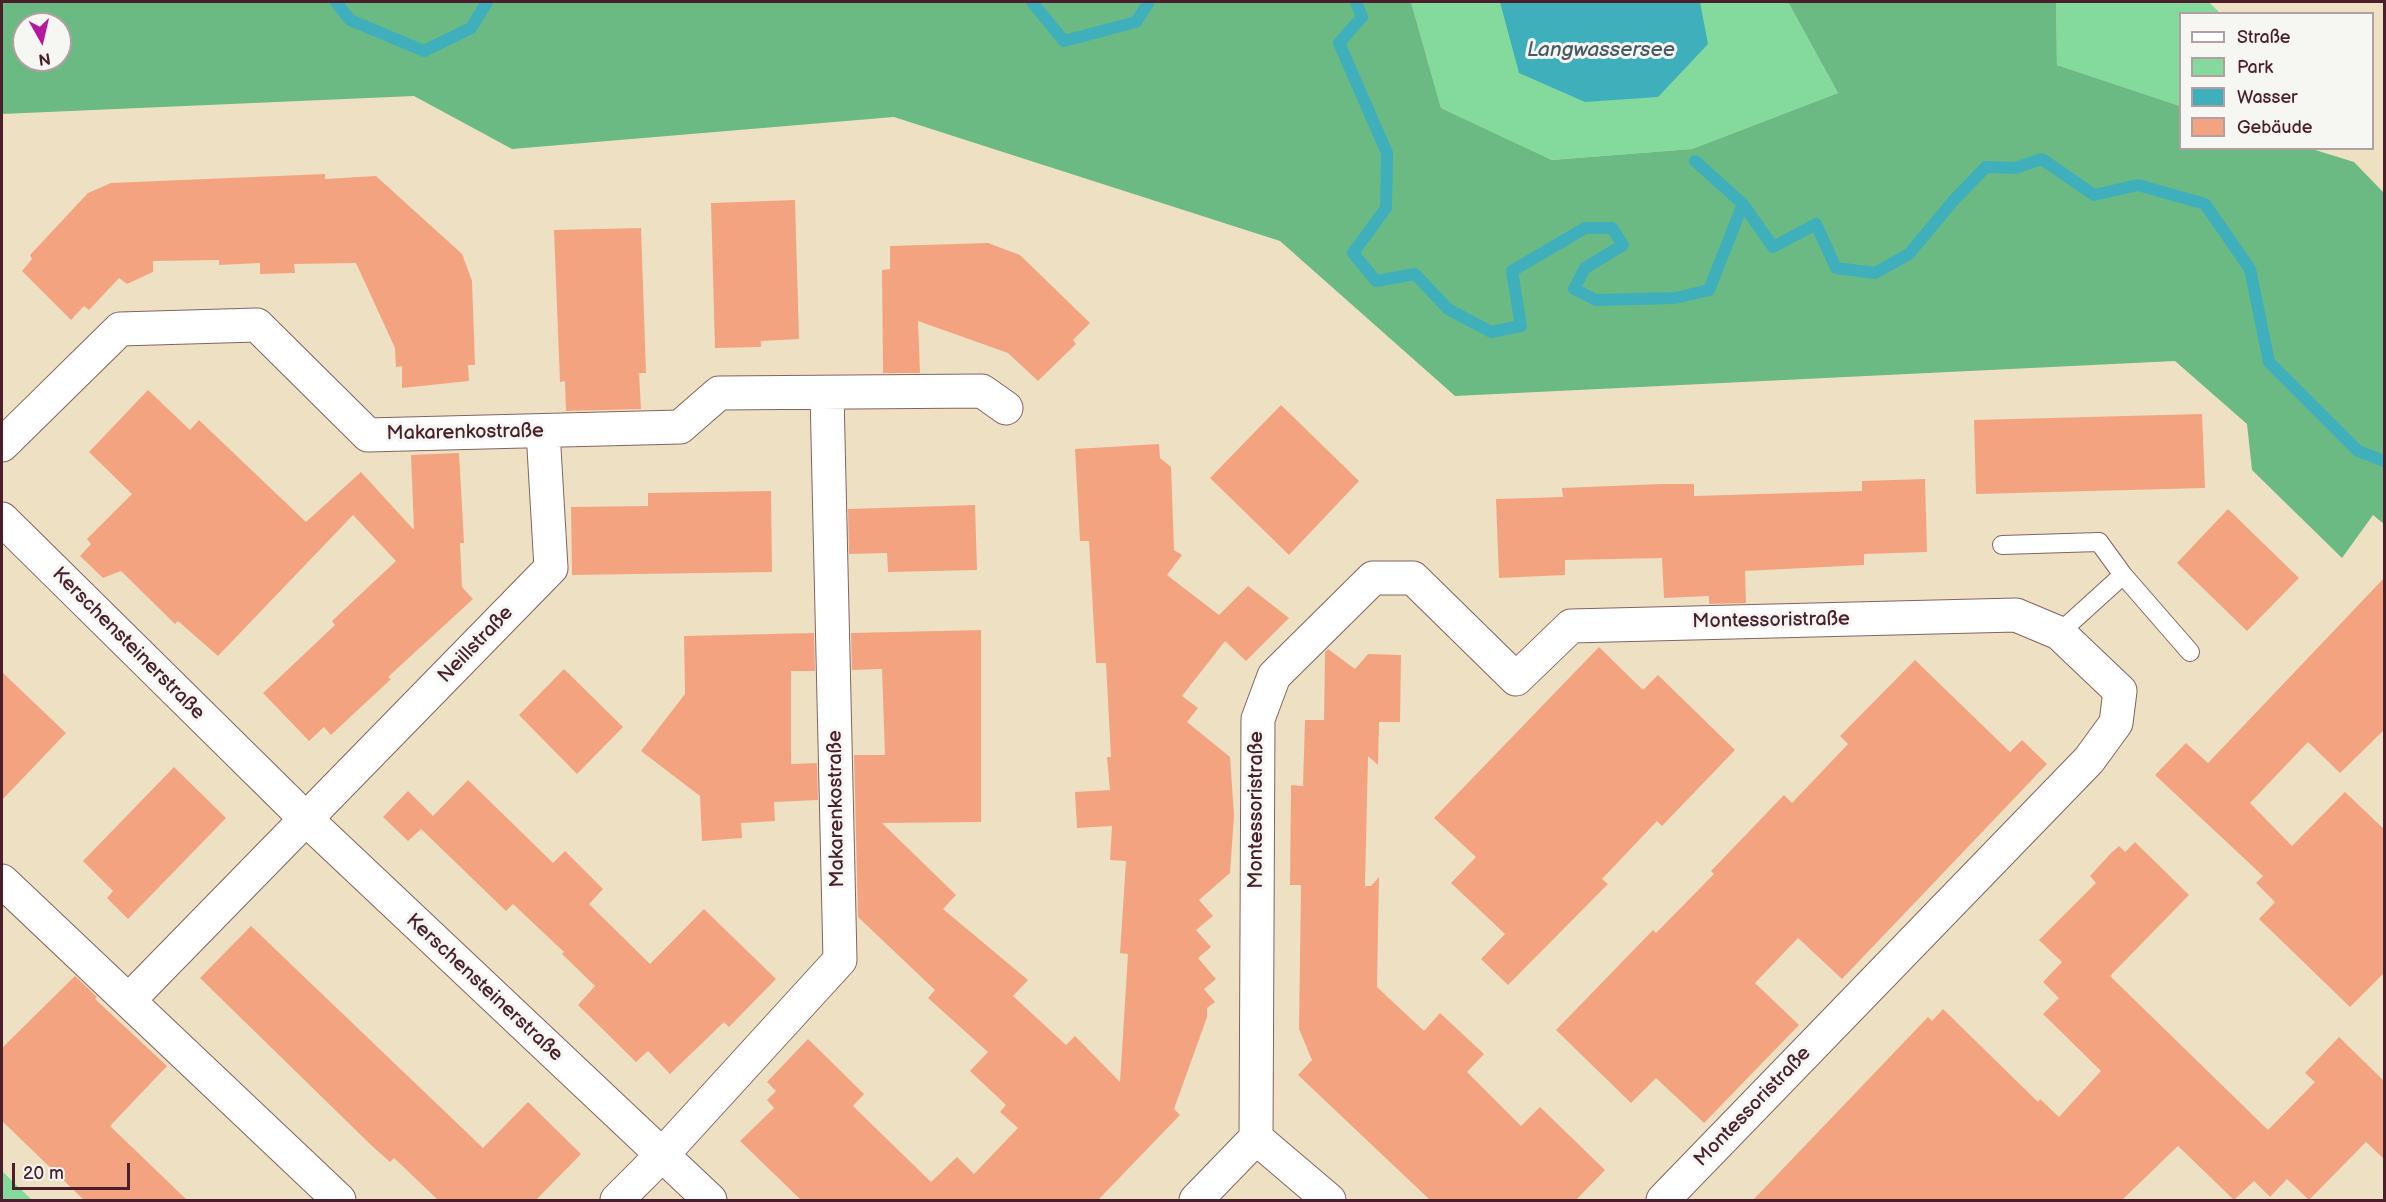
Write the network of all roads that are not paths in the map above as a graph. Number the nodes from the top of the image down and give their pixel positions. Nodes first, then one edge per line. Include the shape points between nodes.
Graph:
1 (827, 393) junction
2 (1006, 408) dead end
3 (543, 432) junction
4 (2, 444) edge
5 (2, 519) edge
6 (2002, 545) dead end
7 (2123, 575) junction
8 (2059, 633) junction
9 (2190, 652) dead end
10 (307, 820) junction
11 (2, 881) edge
12 (129, 1000) junction
13 (1256, 1138) junction
14 (661, 1156) junction
15 (339, 1200) edge
16 (617, 1200) edge
17 (710, 1200) edge
18 (1196, 1200) edge
19 (1329, 1200) edge
20 (1663, 1200) edge

1 - 2 street, Makarenkostraße via 982,391
1 - 3 street, Makarenkostraße via 719,393 680,427
1 - 14 street, Makarenkostraße via 840,960
3 - 4 street, Makarenkostraße via 368,435 257,325 120,329
3 - 10 street, Neillstraße via 551,568
5 - 10 street, Kerschensteinerstraße
6 - 7 lane via 2099,542
7 - 8 lane
7 - 9 lane
8 - 13 street, Montessoristraße via 2016,615 1571,626 1516,679 1413,578 1372,578 1274,676 1258,719
8 - 20 street, Montessoristraße via 2120,692 2116,723 2089,760
10 - 12 street
10 - 14 street, Kerschensteinerstraße
11 - 12 street
12 - 15 street
13 - 18 street
13 - 19 street
14 - 16 street
14 - 17 street, Kerschensteinerstraße

